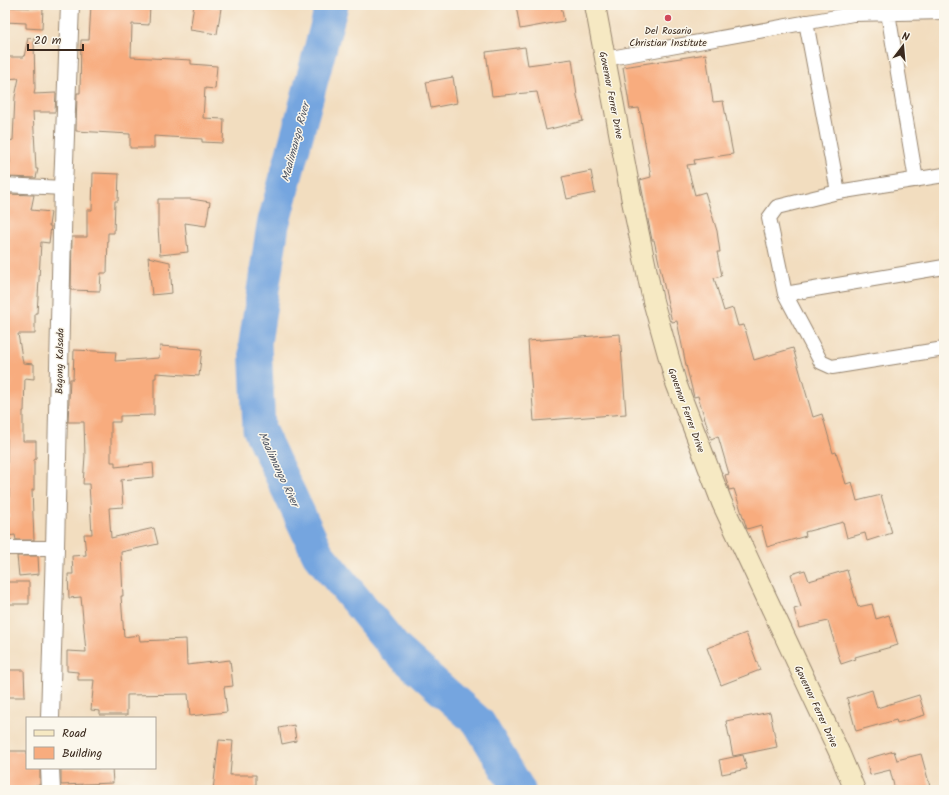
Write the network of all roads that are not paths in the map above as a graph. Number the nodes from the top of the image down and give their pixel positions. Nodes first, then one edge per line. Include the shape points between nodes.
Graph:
1 (70, 5) edge
2 (595, 5) edge
3 (944, 12) edge
4 (888, 13) junction
5 (806, 22) junction
6 (605, 59) junction
7 (944, 175) edge
8 (916, 180) junction
9 (5, 185) edge
10 (63, 188) junction
11 (838, 192) junction
12 (944, 267) edge
13 (785, 294) junction
14 (944, 349) edge
15 (5, 548) edge
16 (55, 548) junction
17 (50, 717) edge
18 (50, 769) edge
19 (51, 790) edge
20 (855, 790) edge

1 - 10 street, Bagong Kalsada
2 - 6 main road, Governor Ferrer Drive
3 - 4 street
4 - 5 street via 853,14
4 - 8 street
5 - 6 street
5 - 11 street
6 - 20 main road, Governor Ferrer Drive via 652,301 676,383 722,503
7 - 8 street
8 - 11 street
9 - 10 street
10 - 16 street, Bagong Kalsada
11 - 13 street via 777,207 769,218
12 - 13 street
13 - 14 street via 821,362 832,367
15 - 16 street
16 - 17 street, Bagong Kalsada
18 - 19 street

